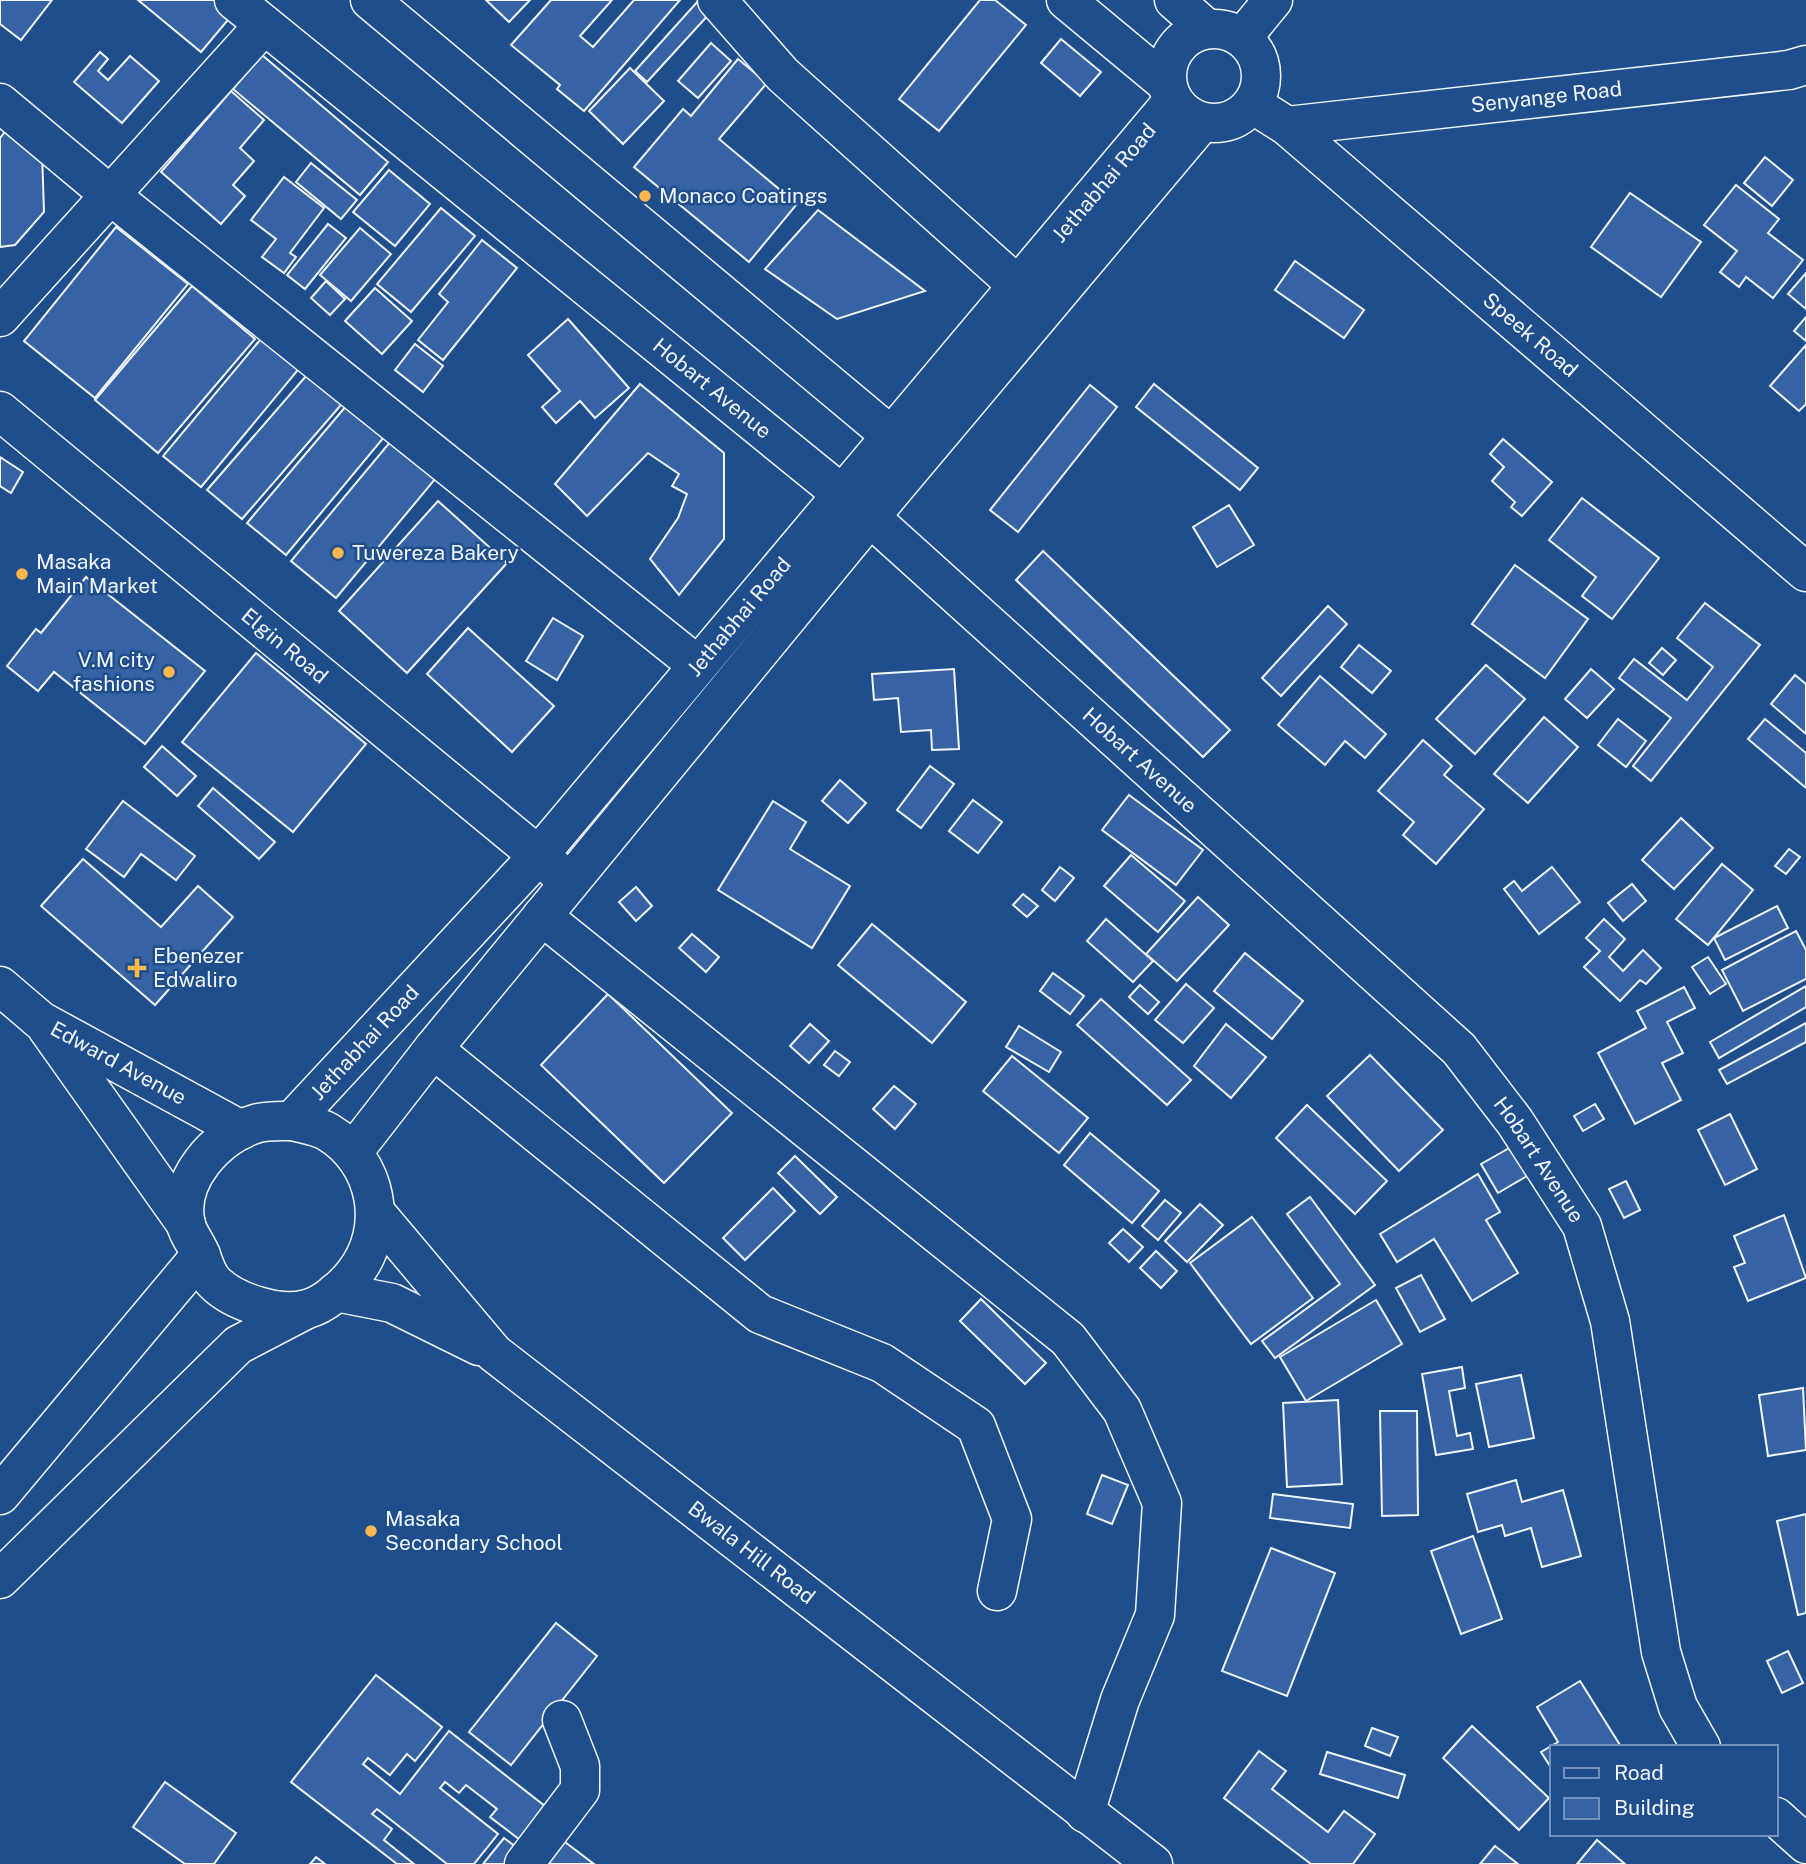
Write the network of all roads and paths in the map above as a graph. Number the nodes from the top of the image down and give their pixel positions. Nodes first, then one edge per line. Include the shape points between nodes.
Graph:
1 (234, 0) edge
2 (370, 0) edge
3 (717, 0) edge
4 (1066, 0) edge
5 (1174, 0) edge
6 (1273, 0) edge
7 (264, 25) junction
8 (1225, 33) junction
9 (1800, 73) edge
10 (1180, 102) junction
11 (0, 103) edge
12 (1252, 104) junction
13 (1287, 126) junction
14 (108, 194) junction
15 (1016, 284) junction
16 (0, 317) edge
17 (0, 411) edge
18 (889, 435) junction
19 (919, 459) junction
20 (856, 505) junction
21 (1806, 572) edge
22 (696, 664) junction
23 (538, 856) junction
24 (571, 881) junction
25 (542, 916) junction
26 (0, 986) edge
27 (41, 1021) junction
28 (433, 1049) junction
29 (292, 1121) junction
30 (241, 1130) junction
31 (353, 1152) junction
32 (376, 1213) junction
33 (193, 1239) junction
34 (322, 1301) junction
35 (494, 1353) junction
36 (0, 1495) edge
37 (0, 1579) edge
38 (996, 1591) dead end
39 (562, 1720) dead end
40 (1700, 1745) edge
41 (1085, 1813) junction
42 (1778, 1819) edge
43 (1806, 1844) edge
44 (524, 1864) edge
45 (1153, 1864) edge

1 - 7 street, Hobart Avenue
2 - 18 street
3 - 15 street via 783,75
4 - 10 street
5 - 8 street
6 - 8 street
7 - 14 street
7 - 20 street, Hobart Avenue
8 - 10 street via 1189,35 1176,48 1168,65
8 - 12 street via 1255,52 1261,69 1260,88
9 - 13 street, Senyange Road
10 - 12 street via 1221,123 1238,117
10 - 15 street, Jethabhai Road
10 - 19 street, Jethabhai Road
11 - 14 street
12 - 13 street, Speek Road
13 - 21 street, Speek Road
14 - 16 street
14 - 22 street
15 - 18 street, Jethabhai Road
17 - 23 street, Elgin Road
18 - 19 street
18 - 20 street, Jethabhai Road
19 - 20 street, Jethabhai Road
20 - 22 street, Jethabhai Road
20 - 24 street, Jethabhai Road
20 - 40 street, Hobart Avenue via 1459,1049 1515,1122 1582,1226 1610,1321 1661,1653 1678,1707
22 - 23 street, Jethabhai Road
23 - 24 street, Elgin Road
23 - 29 street, Jethabhai Road
24 - 25 street, Jethabhai Road
25 - 28 street, Jethabhai Road
25 - 41 street via 1068,1339 1122,1410 1161,1503 1155,1615 1119,1700
26 - 27 street, Edward Avenue
27 - 30 street, Edward Avenue
27 - 33 street
28 - 31 street, Jethabhai Road
28 - 38 street via 760,1314 882,1363 976,1426 1012,1519
29 - 30 street via 257,1123
29 - 31 street via 327,1131
30 - 33 street via 224,1138 200,1165 188,1193
31 - 32 street via 370,1180
32 - 34 street via 366,1257
32 - 35 street, Bwala Hill Road
33 - 34 street via 212,1281 239,1301 272,1310
33 - 36 street
34 - 35 street via 392,1303
34 - 37 street via 237,1345
35 - 41 street, Bwala Hill Road
39 - 44 street via 580,1766 580,1790
41 - 45 street, Bwala Hill Road
42 - 43 street

